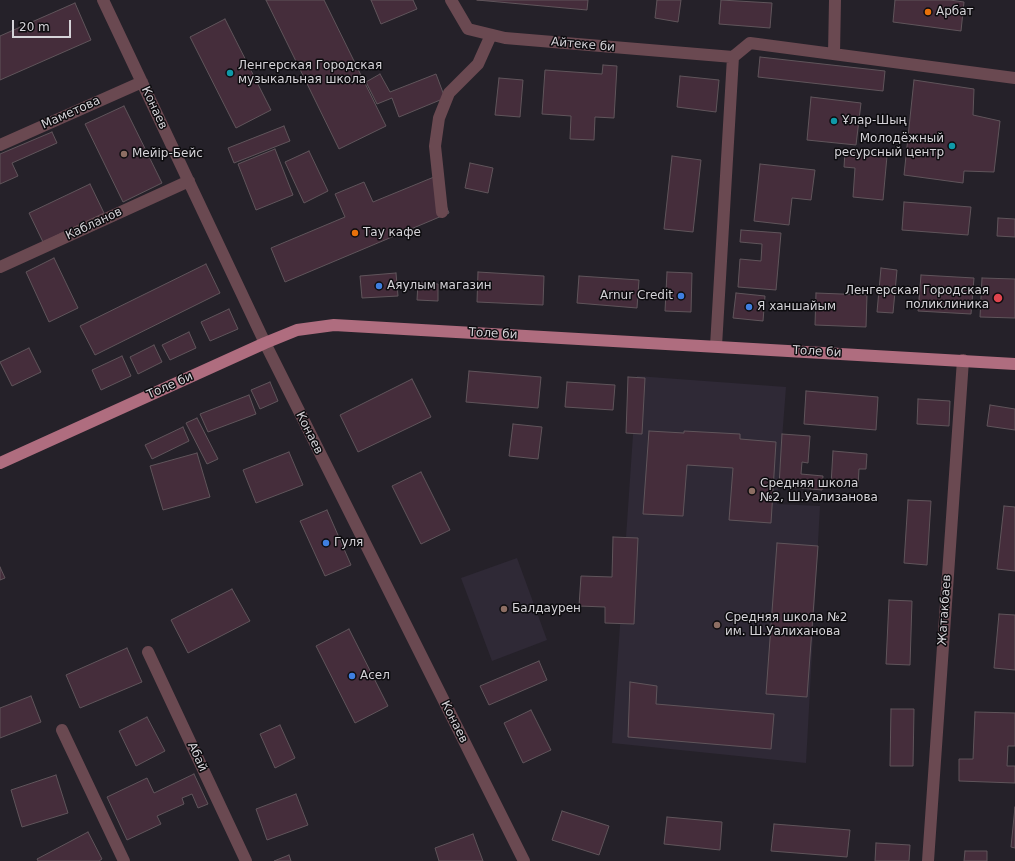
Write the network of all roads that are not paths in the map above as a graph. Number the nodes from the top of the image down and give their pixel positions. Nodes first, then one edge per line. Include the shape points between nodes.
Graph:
1 (103, 0) edge
2 (451, 0) edge
3 (835, 0) edge
4 (491, 35) junction
5 (834, 54) junction
6 (733, 57) junction
7 (1015, 78) edge
8 (142, 82) junction
9 (0, 145) edge
10 (189, 181) junction
11 (442, 212) dead end
12 (0, 267) edge
13 (265, 343) junction
14 (716, 346) junction
15 (963, 360) junction
16 (1015, 364) edge
17 (0, 464) edge
18 (148, 652) dead end
19 (62, 730) dead end
20 (124, 861) edge
21 (246, 861) edge
22 (524, 861) edge
23 (928, 861) edge

1 - 8 street, Конаев
2 - 4 street, Айтеке би via 468,29
3 - 5 street
4 - 6 street, Айтеке би
4 - 11 street via 478,64 449,92 438,118 435,146
5 - 6 street via 750,43
5 - 7 street
6 - 14 street
8 - 9 street, Маметова
8 - 10 street, Конаев
10 - 12 street, Кабланов
10 - 13 street, Конаев
13 - 14 main road, Толе би via 297,330 334,325
13 - 17 main road, Толе би
13 - 22 street, Конаев
14 - 15 main road, Толе би
15 - 16 main road, Толе би
15 - 23 street, Жатакбаев
18 - 21 street, Абай
19 - 20 street

